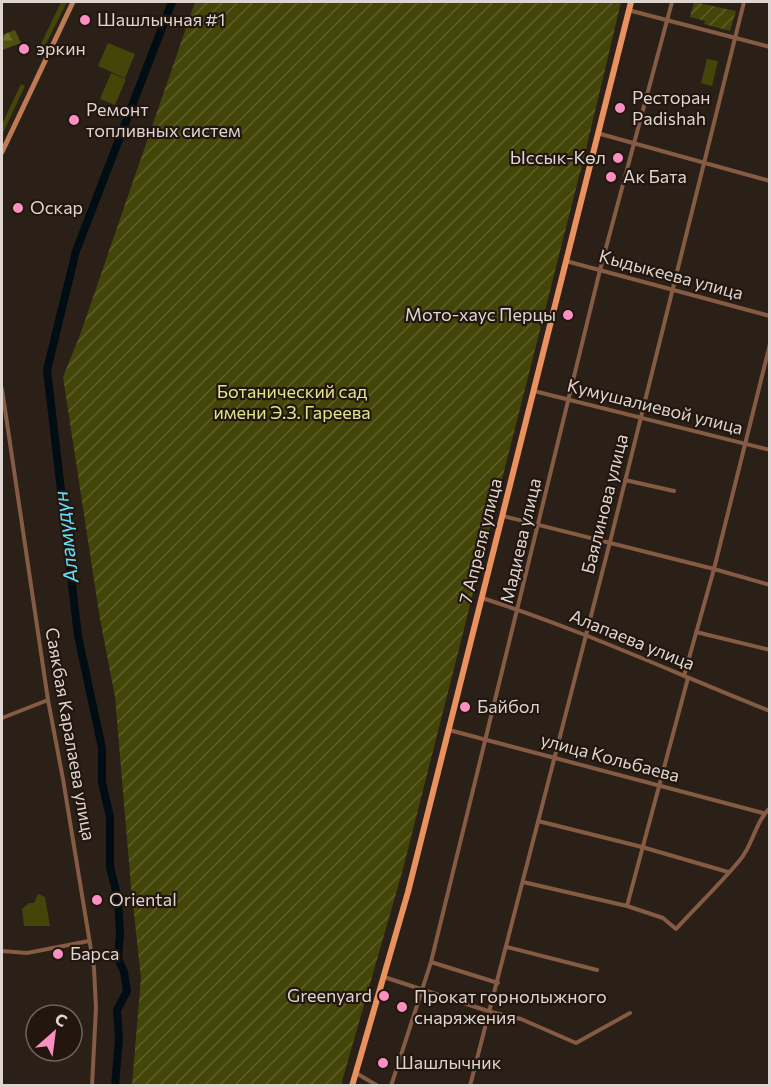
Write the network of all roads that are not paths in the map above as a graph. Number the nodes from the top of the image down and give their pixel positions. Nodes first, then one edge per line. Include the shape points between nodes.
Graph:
1 (73, 2) edge
2 (631, 2) edge
3 (672, 2) edge
4 (744, 2) edge
5 (628, 10) junction
6 (667, 21) junction
7 (734, 38) junction
8 (770, 47) edge
9 (597, 133) junction
10 (635, 143) junction
11 (2, 152) edge
12 (704, 163) junction
13 (770, 181) edge
14 (565, 260) junction
15 (600, 270) junction
16 (672, 291) junction
17 (770, 316) edge
18 (770, 344) edge
19 (2, 389) edge
20 (533, 391) junction
21 (569, 400) junction
22 (640, 418) junction
23 (745, 444) junction
24 (770, 450) edge
25 (625, 480) junction
26 (674, 491) dead end
27 (503, 516) junction
28 (538, 526) junction
29 (610, 542) junction
30 (714, 569) junction
31 (770, 585) edge
32 (482, 598) junction
33 (519, 610) junction
34 (696, 632) junction
35 (586, 636) junction
36 (770, 650) edge
37 (686, 677) junction
38 (48, 700) junction
39 (770, 711) edge
40 (2, 718) edge
41 (449, 730) junction
42 (486, 740) junction
43 (555, 757) junction
44 (659, 786) junction
45 (770, 808) edge
46 (763, 813) junction
47 (538, 820) junction
48 (642, 847) junction
49 (728, 872) junction
50 (523, 882) junction
51 (627, 906) junction
52 (89, 941) junction
53 (507, 947) junction
54 (2, 951) edge
55 (431, 962) junction
56 (597, 970) dead end
57 (383, 977) junction
58 (498, 984) junction
59 (423, 991) junction
60 (491, 1012) junction
61 (630, 1013) dead end
62 (356, 1073) junction
63 (92, 1086) edge
64 (352, 1086) edge
65 (378, 1086) edge
66 (391, 1086) edge
67 (471, 1086) edge

1 - 11 main road
2 - 5 main road, 7 Апреля улица
3 - 6 street, Мадиева улица
4 - 7 street, Баялинова улица
5 - 6 street
5 - 9 main road, 7 Апреля улица
6 - 7 street
6 - 10 street, Мадиева улица
7 - 8 street
7 - 12 street, Баялинова улица
9 - 10 street
9 - 14 main road, 7 Апреля улица
10 - 12 street
10 - 15 street, Мадиева улица
12 - 13 street
12 - 16 street, Баялинова улица
14 - 15 street, Кыдыкеева улица
14 - 20 main road, 7 Апреля улица
15 - 16 street, Кыдыкеева улица
15 - 21 street, Мадиева улица
16 - 17 street, Кыдыкеева улица
16 - 22 street, Баялинова улица
18 - 23 street
19 - 38 street, Саякбая Каралаева улица
20 - 21 street, Кумушалиевой улица
20 - 27 main road, 7 Апреля улица
21 - 22 street, Кумушалиевой улица
21 - 28 street, Мадиева улица
22 - 23 street, Кумушалиевой улица
22 - 25 street, Баялинова улица
23 - 24 street, Кумушалиевой улица
23 - 30 street
25 - 26 street
25 - 29 street, Баялинова улица
27 - 28 street
27 - 32 main road, 7 Апреля улица
28 - 29 street
28 - 33 street, Мадиева улица
29 - 30 street
29 - 35 street, Баялинова улица
30 - 31 street
30 - 34 street
32 - 33 street, Алапаева улица
32 - 41 main road, 7 Апреля улица
33 - 35 street, Алапаева улица
33 - 42 street, Мадиева улица
34 - 36 street
34 - 37 street
35 - 37 street, Алапаева улица
35 - 43 street, Баялинова улица
37 - 39 street, Алапаева улица
37 - 44 street
38 - 40 street
38 - 52 street, Саякбая Каралаева улица
41 - 42 street, улица Кольбаева
41 - 57 main road, 7 Апреля улица
42 - 43 street, улица Кольбаева
42 - 55 street, Мадиева улица
43 - 44 street, улица Кольбаева
43 - 47 street, Баялинова улица
44 - 46 street, улица Кольбаева
44 - 48 street
45 - 46 street
46 - 49 street via 751,843
47 - 48 street
47 - 50 street, Баялинова улица
48 - 49 street
48 - 51 street
49 - 51 street via 676,928 663,918
50 - 51 street
50 - 53 street, Баялинова улица
52 - 54 street via 33,952
52 - 63 street, Саякбая Каралаева улица via 96,1008
53 - 56 street
53 - 58 street, Баялинова улица
55 - 58 street
55 - 59 street, Мадиева улица
57 - 59 street
57 - 62 main road, 7 Апреля улица
58 - 60 street, Баялинова улица
59 - 60 street
59 - 66 street, Мадиева улица
60 - 61 street via 521,1019 576,1043
60 - 67 street, Баялинова улица
62 - 64 main road, 7 Апреля улица
62 - 65 street

